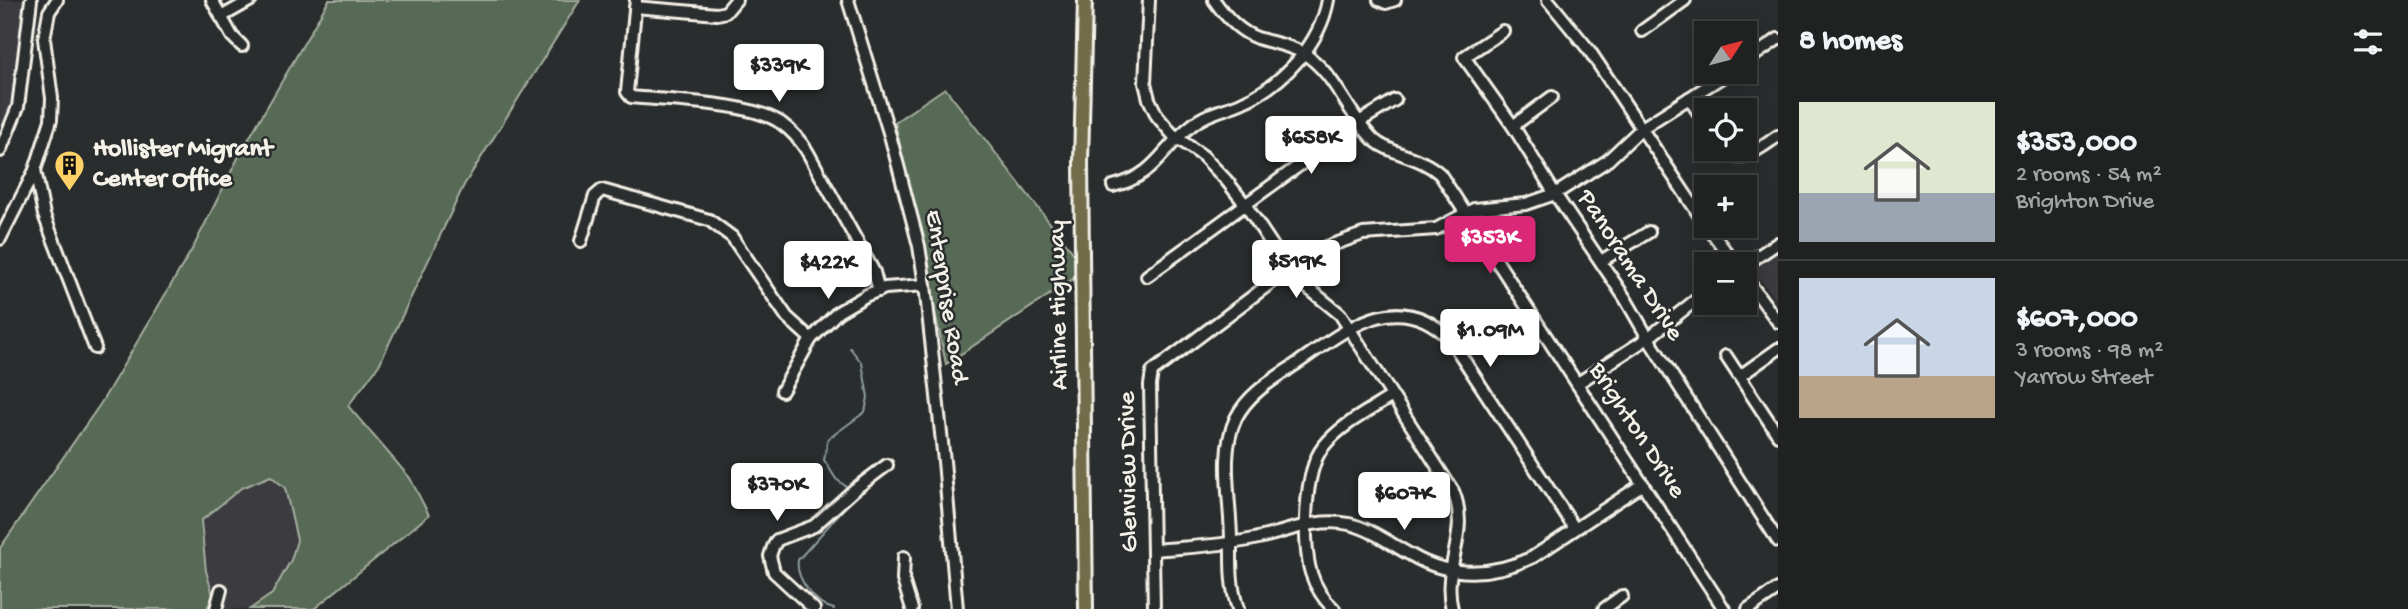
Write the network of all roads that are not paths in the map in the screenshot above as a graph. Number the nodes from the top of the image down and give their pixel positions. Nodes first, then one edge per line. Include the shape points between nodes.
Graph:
1 (31, 0) edge
2 (57, 0) edge
3 (212, 0) edge
4 (250, 0) edge
5 (736, 0) edge
6 (848, 0) edge
7 (1086, 0) edge
8 (1149, 0) edge
9 (1213, 0) edge
10 (1328, 0) edge
11 (1380, 0) edge
12 (1395, 0) edge
13 (1548, 0) edge
14 (1685, 0) edge
15 (635, 4) edge
16 (221, 18) junction
17 (1503, 31) dead end
18 (1642, 31) dead end
19 (1778, 39) edge
20 (242, 46) dead end
21 (1303, 53) junction
22 (1757, 54) edge
23 (1711, 84) edge
24 (1552, 97) dead end
25 (1689, 98) junction
26 (1395, 100) dead end
27 (1694, 106) edge
28 (1359, 122) junction
29 (1513, 126) junction
30 (1642, 128) junction
31 (1778, 136) edge
32 (1178, 138) junction
33 (1757, 148) edge
34 (0, 151) edge
35 (35, 170) junction
36 (1113, 186) dead end
37 (1555, 194) junction
38 (1245, 204) junction
39 (1694, 207) edge
40 (1467, 212) junction
41 (1648, 232) dead end
42 (0, 239) edge
43 (581, 241) dead end
44 (1778, 243) edge
45 (1757, 257) edge
46 (1601, 261) junction
47 (1288, 271) junction
48 (1147, 276) dead end
49 (925, 285) junction
50 (879, 291) junction
51 (1757, 294) edge
52 (1694, 302) edge
53 (1778, 322) edge
54 (1349, 328) junction
55 (1648, 338) junction
56 (811, 339) junction
57 (95, 348) dead end
58 (1778, 349) edge
59 (1726, 356) dead end
60 (1740, 376) junction
61 (1578, 383) junction
62 (782, 391) dead end
63 (1392, 396) junction
64 (1778, 411) edge
65 (1766, 419) junction
66 (1778, 435) edge
67 (887, 465) dead end
68 (1643, 484) junction
69 (1307, 524) junction
70 (1575, 529) junction
71 (1778, 541) edge
72 (1231, 542) junction
73 (1154, 551) junction
74 (904, 557) dead end
75 (1452, 571) junction
76 (1778, 589) edge
77 (221, 590) dead end
78 (1622, 596) dead end
79 (216, 609) edge
80 (814, 609) edge
81 (912, 609) edge
82 (957, 609) edge
83 (1086, 609) edge
84 (1154, 609) edge
85 (1238, 609) edge
86 (1334, 609) edge
87 (1452, 609) edge
88 (1604, 609) edge
89 (1724, 609) edge
90 (1748, 609) edge

1 - 34 street via 18,107
2 - 35 street via 49,12 44,39 51,120
3 - 16 street
4 - 16 street
5 - 15 street via 718,15
6 - 49 street, Enterprise Road via 891,139
7 - 83 main road, Airline Highway via 1081,177
8 - 32 street via 1146,89 1157,116
9 - 21 street, Brighton Drive via 1247,33
10 - 21 street
11 - 12 street
13 - 30 street
14 - 18 street
15 - 50 street via 627,92 632,97 763,113 795,134 874,272
16 - 20 street
17 - 29 street, Panorama Drive via 1464,57
19 - 22 street
21 - 28 street, Brighton Drive via 1325,73
21 - 32 street via 1260,92 1199,120
23 - 25 street, Glenview Drive
24 - 29 street
25 - 27 street
25 - 30 street, Glenview Drive
26 - 28 street
28 - 38 street
28 - 40 street, Brighton Drive via 1378,143 1433,167
29 - 37 street, Panorama Drive
30 - 37 street, Glenview Drive via 1607,161
30 - 39 street
31 - 33 street
32 - 36 street via 1143,174
32 - 38 street via 1215,168
35 - 42 street
35 - 57 street via 44,215
37 - 40 street, Glenview Drive via 1526,204
37 - 46 street, Panorama Drive
38 - 47 street
38 - 48 street
40 - 47 street, Glenview Drive via 1436,229 1372,232 1348,238
40 - 61 street, Brighton Drive
41 - 46 street
43 - 56 street via 595,196 602,190 709,220 732,237 787,317
44 - 45 street
46 - 55 street, Panorama Drive
47 - 54 street via 1334,308
47 - 73 street, Glenview Drive via 1152,372
49 - 50 street
49 - 82 street, Enterprise Road
50 - 56 street via 838,313
51 - 53 street
52 - 55 street
54 - 63 street
54 - 70 street via 1393,314 1423,319 1441,330 1459,350
54 - 72 street via 1255,393 1237,417 1229,452
55 - 61 street
55 - 71 street, Panorama Drive
56 - 62 street
58 - 60 street
59 - 60 street
60 - 65 street
61 - 68 street, Brighton Drive
63 - 69 street via 1335,435 1319,453 1309,480
63 - 75 street via 1457,500 1460,526
64 - 65 street
65 - 66 street
67 - 80 street via 814,526 778,540 772,547 774,572
68 - 70 street
68 - 89 street, Brighton Drive
69 - 72 street
69 - 75 street via 1357,527 1422,561
69 - 86 street via 1311,573
70 - 75 street via 1518,564 1491,571
72 - 73 street
72 - 85 street via 1230,576
73 - 84 street, Glenview Drive
74 - 81 street via 903,580
75 - 87 street
76 - 90 street
77 - 79 street
78 - 88 street

